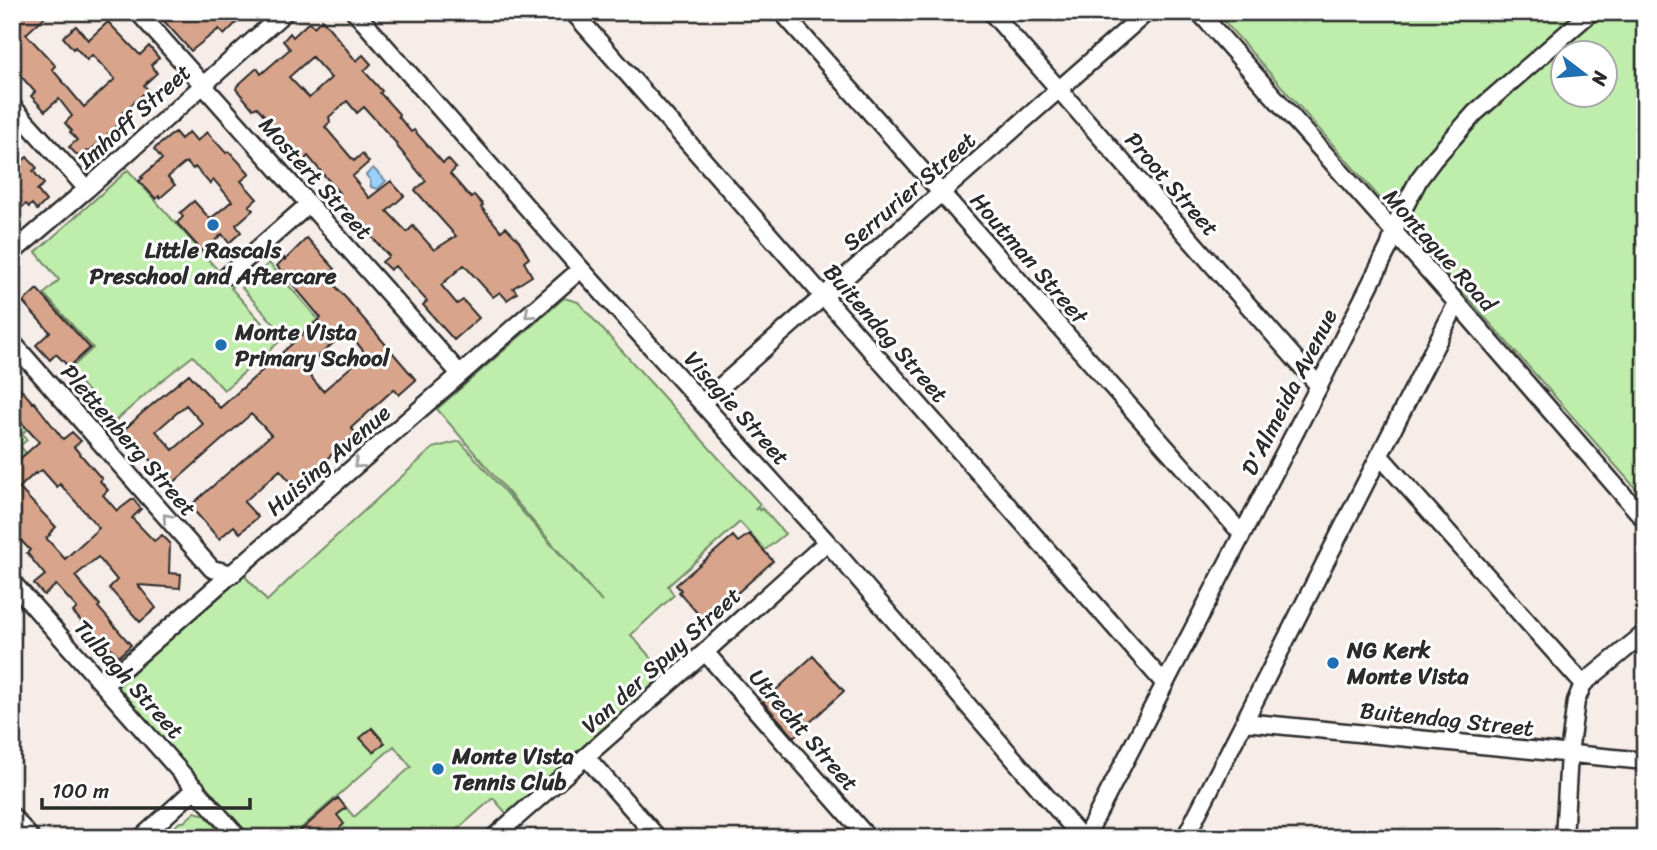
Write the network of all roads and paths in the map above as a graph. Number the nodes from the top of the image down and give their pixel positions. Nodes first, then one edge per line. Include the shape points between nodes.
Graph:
1 (138, 12) edge
2 (285, 12) edge
3 (355, 12) edge
4 (573, 12) edge
5 (782, 12) edge
6 (991, 12) edge
7 (1147, 12) edge
8 (1199, 12) edge
9 (1591, 12) edge
10 (203, 85) junction
11 (1059, 89) junction
12 (12, 106) edge
13 (87, 189) junction
14 (941, 193) junction
15 (309, 204) junction
16 (1394, 233) junction
17 (12, 253) edge
18 (581, 269) junction
19 (228, 275) dead end
20 (824, 296) junction
21 (1457, 303) junction
22 (12, 342) edge
23 (460, 374) junction
24 (1319, 386) junction
25 (702, 404) junction
26 (1380, 456) junction
27 (1645, 520) edge
28 (1242, 534) junction
29 (827, 542) junction
30 (212, 569) junction
31 (233, 574) junction
32 (12, 582) edge
33 (210, 594) junction
34 (1645, 633) edge
35 (705, 652) junction
36 (1165, 684) junction
37 (1583, 684) junction
38 (104, 685) junction
39 (1244, 722) junction
40 (1569, 754) junction
41 (586, 757) junction
42 (1645, 761) edge
43 (196, 788) junction
44 (12, 816) edge
45 (31, 838) edge
46 (141, 838) edge
47 (239, 838) edge
48 (493, 838) edge
49 (658, 838) edge
50 (869, 838) edge
51 (1083, 838) edge
52 (1185, 838) edge
53 (1564, 838) edge

1 - 10 street, Mostert Street
2 - 10 street, Imhoff Street
3 - 18 street, Visagie Street
4 - 20 street, Buitendag Street
5 - 14 street, Houtman Street
6 - 11 street, Proot Street
7 - 11 street, Serrurier Street
8 - 16 street, Montague Road
9 - 16 street, D'Almeida Avenue via 1475,113 1442,149 1412,190
10 - 13 street, Imhoff Street
10 - 15 street, Mostert Street
11 - 14 street, Serrurier Street
11 - 24 street, Proot Street
12 - 13 street
13 - 17 street, Imhoff Street
14 - 20 street, Serrurier Street
14 - 28 street, Houtman Street
15 - 19 street
15 - 23 street, Mostert Street
16 - 21 street, Montague Road
16 - 24 street, D'Almeida Avenue
18 -> 23 street, Huising Avenue
18 - 25 street, Visagie Street
20 - 25 street, Serrurier Street
20 - 36 street, Buitendag Street
21 - 26 street
21 - 27 street, Montague Road
30 -> 22 street, Plettenberg Street
23 -> 31 street, Huising Avenue
24 - 28 street, D'Almeida Avenue
25 - 29 street, Visagie Street
26 - 37 street
26 - 39 street
28 - 36 street, D'Almeida Avenue
29 - 35 street, Van der Spuy Street
29 - 51 street, Visagie Street
30 - 31 street
30 - 33 street
31 - 33 street, Huising Avenue
32 - 38 street, Tulbagh Street
33 - 38 street, Huising Avenue
34 - 37 street
35 - 41 street, Van der Spuy Street
35 - 50 street, Utrecht Street
36 - 51 street, D'Almeida Avenue
37 - 40 street via 1576,701
38 - 43 street, Tulbagh Street
39 - 40 street, Buitendag Street
39 - 52 street
40 - 42 street, Buitendag Street
40 - 53 street
41 - 48 street, Van der Spuy Street
41 - 49 street
43 - 46 street
43 - 47 street, Tulbagh Street
44 - 45 street

